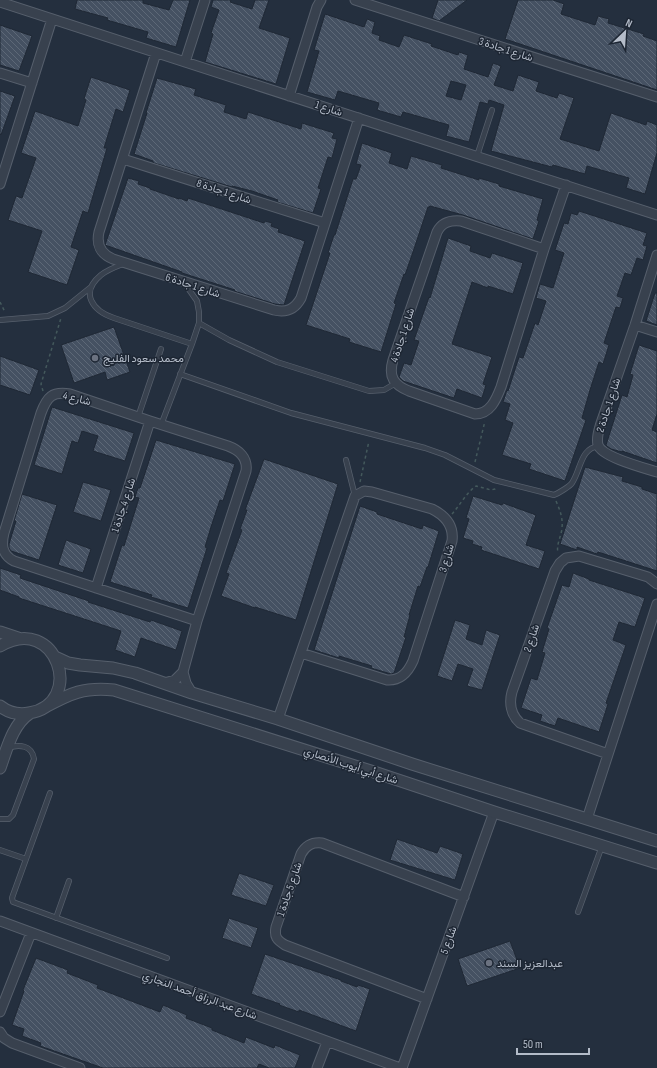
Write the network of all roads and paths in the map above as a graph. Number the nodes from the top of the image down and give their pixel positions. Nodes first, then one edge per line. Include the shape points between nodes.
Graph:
1 (205, 0) edge
2 (321, 0) edge
3 (355, 0) edge
4 (0, 2) edge
5 (52, 19) junction
6 (156, 52) junction
7 (185, 62) junction
8 (0, 73) edge
9 (32, 83) junction
10 (289, 96) junction
11 (657, 97) edge
12 (492, 110) dead end
13 (359, 118) junction
14 (477, 156) junction
15 (123, 159) junction
16 (0, 184) edge
17 (566, 185) junction
18 (657, 215) edge
19 (325, 224) junction
20 (544, 249) junction
21 (657, 255) edge
22 (124, 263) junction
23 (182, 281) junction
24 (92, 287) junction
25 (0, 302) edge
26 (64, 308) junction
27 (8, 319) junction
28 (0, 320) edge
29 (198, 323) junction
30 (635, 325) junction
31 (657, 332) edge
32 (192, 344) junction
33 (161, 349) dead end
34 (180, 374) junction
35 (396, 383) junction
36 (45, 402) junction
37 (488, 410) junction
38 (138, 417) junction
39 (150, 421) junction
40 (161, 425) junction
41 (371, 434) junction
42 (599, 446) junction
43 (346, 460) dead end
44 (473, 470) junction
45 (657, 472) edge
46 (499, 481) junction
47 (356, 495) junction
48 (554, 495) junction
49 (447, 520) junction
50 (560, 563) junction
51 (657, 584) edge
52 (96, 588) junction
53 (657, 604) edge
54 (197, 621) junction
55 (0, 632) edge
56 (19, 638) junction
57 (0, 646) edge
58 (301, 653) junction
59 (55, 657) junction
60 (183, 672) junction
61 (164, 683) junction
62 (192, 693) junction
63 (0, 706) edge
64 (45, 707) junction
65 (30, 713) junction
66 (278, 719) junction
67 (7, 748) junction
68 (378, 752) junction
69 (608, 754) junction
70 (412, 764) junction
71 (0, 768) edge
72 (374, 772) junction
73 (408, 783) junction
74 (50, 793) dead end
75 (494, 812) junction
76 (0, 819) edge
77 (587, 819) junction
78 (657, 841) edge
79 (602, 846) junction
80 (0, 850) edge
81 (26, 859) junction
82 (657, 863) edge
83 (69, 881) dead end
84 (464, 897) junction
85 (578, 912) dead end
86 (56, 918) junction
87 (0, 921) edge
88 (31, 933) junction
89 (167, 958) dead end
90 (427, 999) junction
91 (0, 1012) edge
92 (0, 1032) edge
93 (327, 1042) junction
94 (80, 1068) edge
95 (318, 1068) edge
96 (401, 1068) edge

1 - 7 street
2 - 10 street
3 - 11 street, شارع 1 جادة 3
4 - 5 street, شارع 1
5 - 6 street, شارع 1
5 - 9 street
6 - 7 street, شارع 1
6 - 15 street, شارع 1 جادة 6
7 - 10 street, شارع 1
8 - 9 street
9 - 16 street
10 - 13 street, شارع 1
12 - 14 lane
13 - 14 street, شارع 1
13 - 19 street, شارع 1 جادة 6
14 - 17 street, شارع 1
15 - 19 street, شارع 1 جادة 8
15 - 22 street, شارع 1 جادة 6 via 98,236 102,253
17 - 18 street, شارع 1
17 - 20 street
19 - 23 street, شارع 1 جادة 6 via 301,298 296,306 288,311 274,310
20 - 35 street, شارع 1 جادة 4 via 461,221 452,220 441,225 393,360 391,370
20 - 37 street via 501,387 496,400
21 - 30 street, شارع 1 جادة 2
22 - 23 street, شارع 1 جادة 6
22 - 24 lane via 104,273
23 - 29 lane via 196,301
24 - 26 lane
24 - 32 lane via 92,303 106,316
25 - 27 path
26 - 27 lane via 42,317
26 - 36 path via 41,384
27 - 28 lane
29 - 32 lane
29 - 35 lane via 272,360 362,389 384,390
30 - 31 street
30 - 42 street, شارع 1 جادة 2 via 601,423 597,438
32 - 34 lane
33 - 38 lane
34 - 40 lane
34 - 41 lane via 291,413
35 - 37 street via 409,391 468,412 479,414
36 - 38 street, شارع 4 via 52,395 70,394
36 - 52 street via 4,533 3,551 8,559 14,562
37 - 44 path
38 - 39 street, شارع 4
39 - 40 street, شارع 4
39 - 52 street, شارع 4 جادة 1
40 - 54 street, شارع 4 via 231,447 242,455 246,462 246,471
41 - 44 lane via 425,448
41 - 47 path
42 - 45 street, شارع 1 جادة 2 via 611,456
42 - 48 lane via 587,451 571,485
43 - 47 lane
44 - 46 lane
46 - 48 lane
46 - 49 path via 495,489 476,486 470,490
47 - 49 street via 364,491 372,492 432,509
47 - 58 street
48 - 50 path via 562,517 557,549
49 - 58 street, شارع 3 via 452,531 452,541 407,672 398,679 387,680
50 - 51 street via 571,556 583,556 648,577
50 - 69 street, شارع 2 via 512,692 512,709 517,721 526,726
52 - 54 street
53 - 69 street
54 - 60 street, شارع 4
55 - 56 street
56 - 57 street
56 - 59 street via 41,643
58 - 66 street
59 - 61 street, شارع أبي أيوب الأنصاري via 68,663 120,669
59 - 64 street via 60,673 60,686 54,698
60 - 61 street via 175,680
60 - 62 street
61 - 62 street, شارع أبي أيوب الأنصاري
62 - 66 street, شارع أبي أيوب الأنصاري
63 - 65 street via 6,711
64 - 65 street, شارع أبي أيوب الأنصاري
64 - 72 street, شارع أبي أيوب الأنصاري via 77,692 114,690
65 - 67 street via 17,726
66 - 68 street, شارع أبي أيوب الأنصاري
67 - 71 street
67 - 76 lane via 18,745 26,747 34,759 14,815 9,819
68 - 70 street, شارع أبي أيوب الأنصاري
68 - 72 street via 385,762 380,770
69 - 77 street
70 - 73 street via 407,764 401,770 402,778
70 - 77 street, شارع أبي أيوب الأنصاري
72 - 73 street, شارع أبي أيوب الأنصاري
73 - 75 street, شارع أبي أيوب الأنصاري
74 - 81 lane
75 - 79 street, شارع أبي أيوب الأنصاري
75 - 84 street, شارع 5
77 - 78 street, شارع أبي أيوب الأنصاري
79 - 82 street, شارع أبي أيوب الأنصاري
79 - 85 lane
80 - 81 lane
81 - 86 lane via 12,900
83 - 86 lane
84 - 90 street, شارع 5
84 - 90 street, شارع 5 جادة 1 via 322,843 309,844 301,854 276,927 278,939 285,945
86 - 89 lane
87 - 88 street, شارع عبد الرزاق أحمد النجاري
88 - 91 street
88 - 93 street, شارع عبد الرزاق أحمد النجاري
90 - 96 street, شارع 5
92 - 94 street via 12,1043
93 - 95 street
93 - 96 street, شارع عبد الرزاق أحمد النجاري

